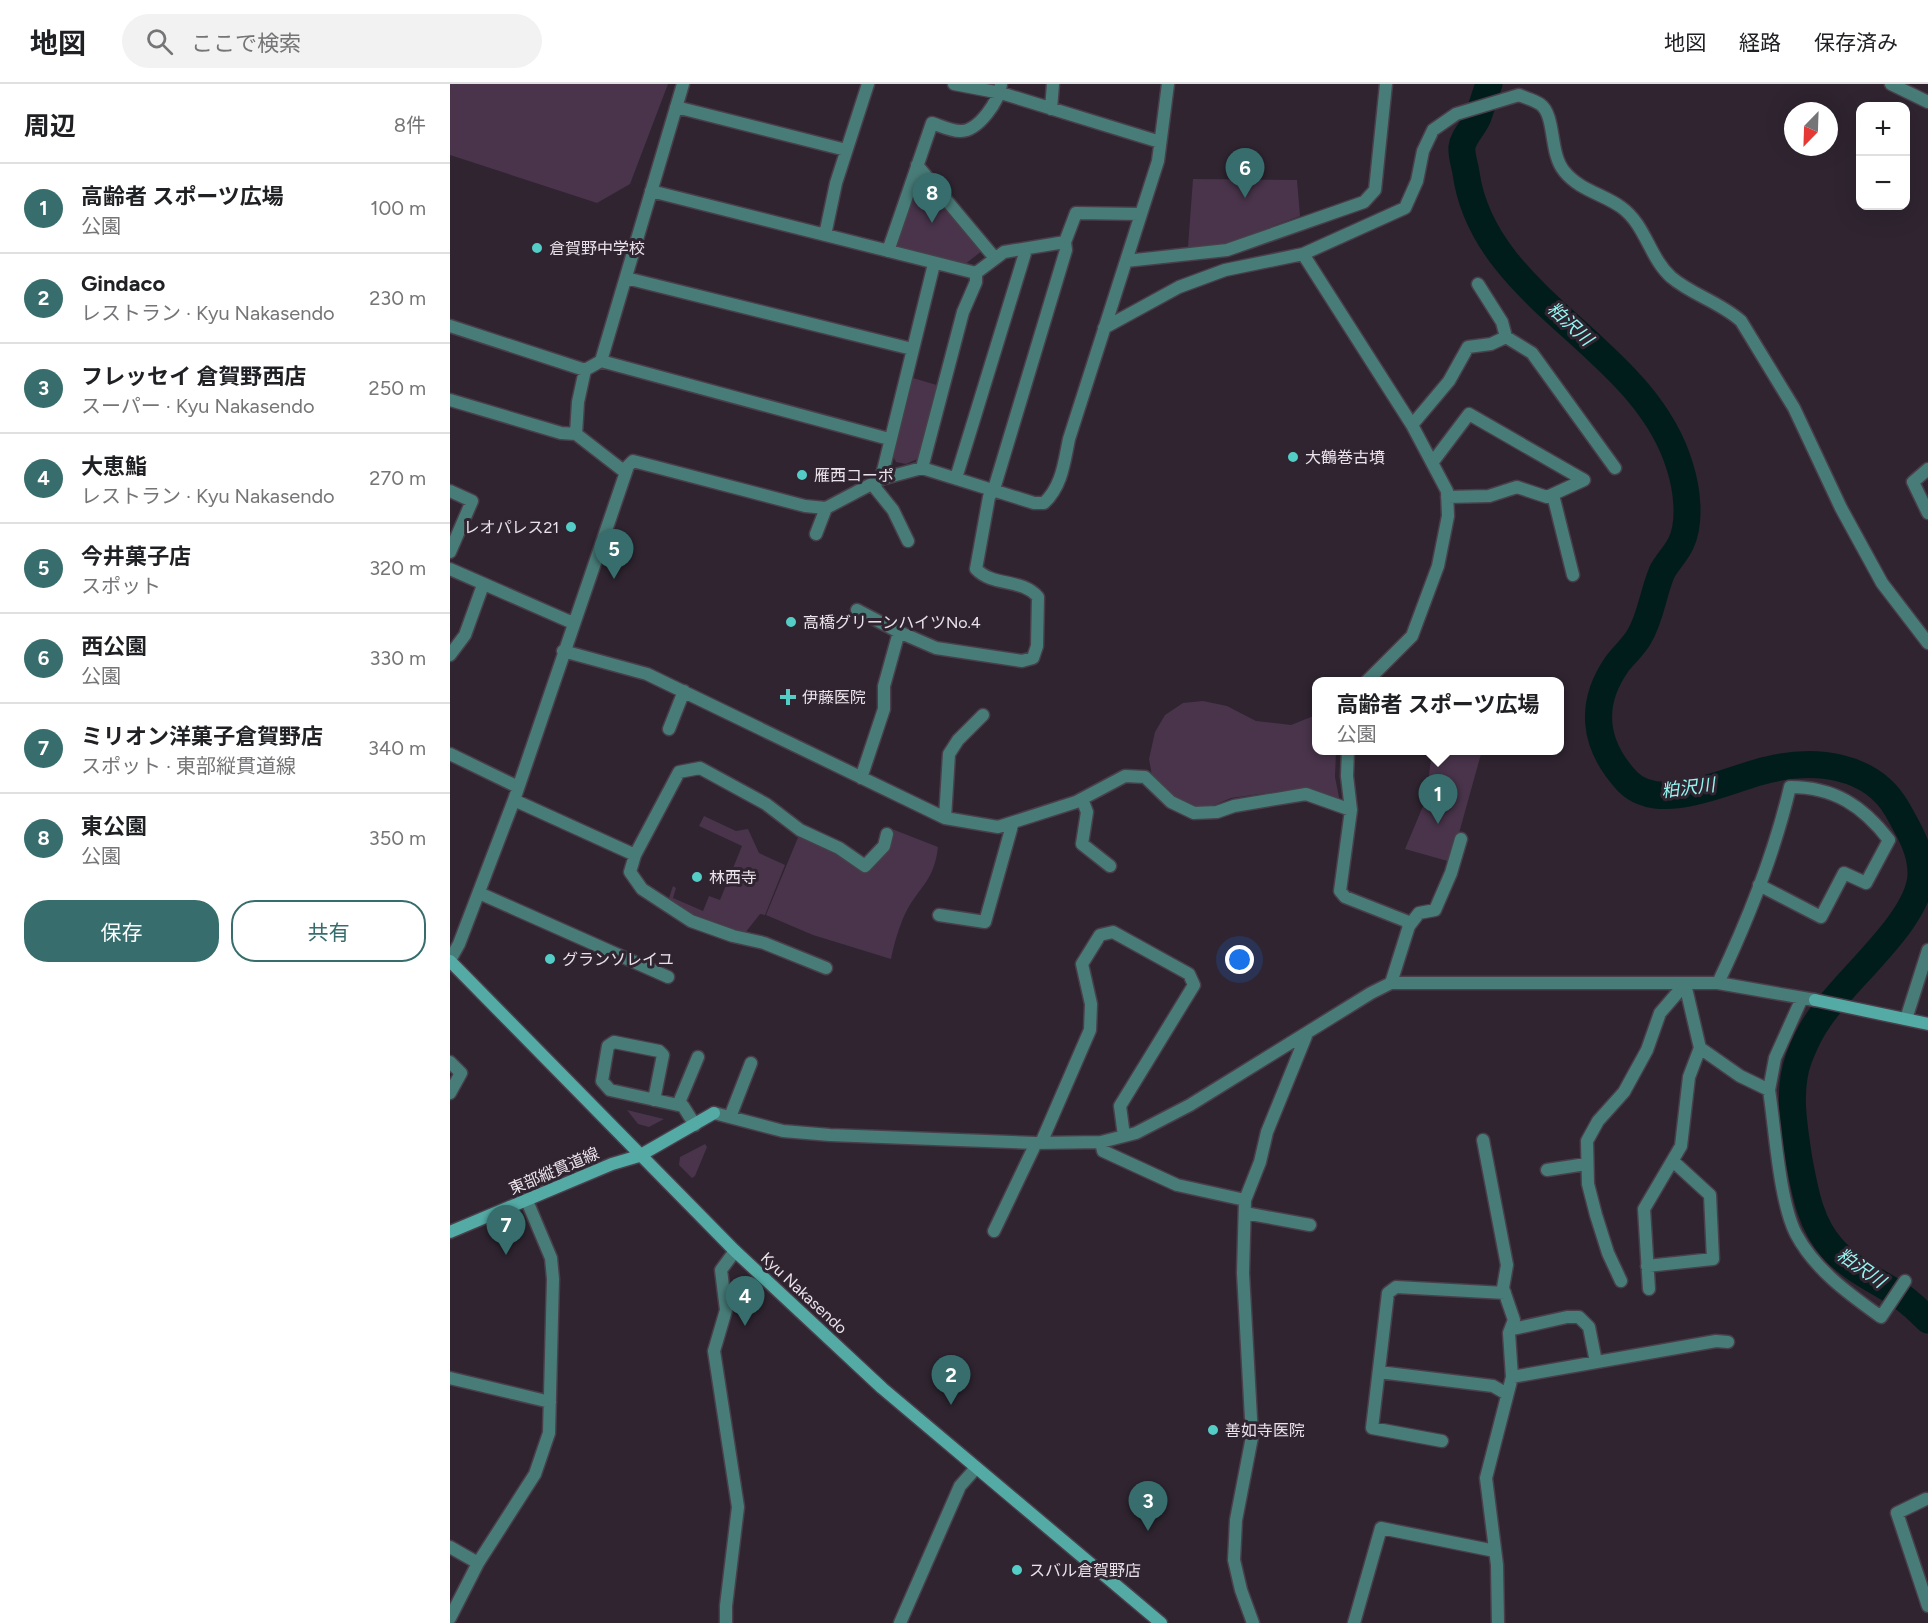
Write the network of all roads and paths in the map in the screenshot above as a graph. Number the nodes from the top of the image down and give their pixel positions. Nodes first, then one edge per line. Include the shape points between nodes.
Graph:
1 (683, 84) edge
2 (868, 84) edge
3 (954, 84) edge
4 (1053, 84) edge
5 (1168, 84) edge
6 (1386, 84) edge
7 (1891, 84) edge
8 (1001, 89) edge
9 (1928, 102) edge
10 (676, 107) junction
11 (1051, 109) junction
12 (1160, 142) junction
13 (846, 150) junction
14 (917, 165) junction
15 (651, 190) junction
16 (1140, 214) junction
17 (825, 235) junction
18 (1065, 242) junction
19 (1026, 250) junction
20 (888, 251) junction
21 (1303, 254) junction
22 (994, 257) junction
23 (1126, 261) junction
24 (934, 264) junction
25 (976, 273) junction
26 (626, 278) junction
27 (1478, 284) dead end
28 (450, 326) edge
29 (1104, 328) junction
30 (1506, 337) junction
31 (912, 350) junction
32 (601, 361) junction
33 (585, 370) junction
34 (450, 400) edge
35 (1412, 425) junction
36 (576, 434) junction
37 (889, 439) junction
38 (1432, 463) junction
39 (922, 468) junction
40 (1615, 468) dead end
41 (1928, 469) edge
42 (625, 472) junction
43 (956, 478) junction
44 (877, 481) junction
45 (994, 489) junction
46 (450, 491) edge
47 (1552, 495) junction
48 (1447, 497) junction
49 (826, 508) junction
50 (1928, 513) edge
51 (816, 534) dead end
52 (908, 541) dead end
53 (450, 552) edge
54 (450, 569) edge
55 (1574, 575) dead end
56 (483, 585) junction
57 (857, 610) dead end
58 (573, 623) junction
59 (899, 632) junction
60 (454, 641) edge
61 (1928, 643) edge
62 (563, 651) junction
63 (450, 656) edge
64 (1370, 677) edge
65 (684, 691) junction
66 (983, 716) dead end
67 (669, 729) dead end
68 (450, 754) edge
69 (1348, 755) edge
70 (861, 778) junction
71 (518, 787) junction
72 (1082, 799) junction
73 (514, 800) junction
74 (1351, 810) junction
75 (945, 818) junction
76 (1013, 822) junction
77 (887, 834) dead end
78 (1461, 839) dead end
79 (635, 855) junction
80 (1110, 866) dead end
81 (1759, 885) junction
82 (479, 893) junction
83 (939, 915) dead end
84 (1409, 926) junction
85 (1928, 950) edge
86 (450, 960) edge
87 (826, 968) dead end
88 (668, 977) dead end
89 (1391, 983) junction
90 (1718, 983) junction
91 (1685, 984) junction
92 (1809, 999) junction
93 (1906, 1019) junction
94 (1928, 1024) edge
95 (1306, 1036) junction
96 (1700, 1048) junction
97 (698, 1057) dead end
98 (450, 1062) edge
99 (751, 1064) dead end
100 (1769, 1090) junction
101 (450, 1093) edge
102 (654, 1100) junction
103 (678, 1105) junction
104 (714, 1113) joint
105 (730, 1117) junction
106 (695, 1125) junction
107 (1124, 1136) junction
108 (1483, 1140) dead end
109 (1101, 1142) junction
110 (1038, 1143) junction
111 (639, 1156) junction
112 (1674, 1162) junction
113 (1586, 1164) junction
114 (1547, 1170) dead end
115 (527, 1201) junction
116 (1245, 1206) junction
117 (1310, 1225) dead end
118 (994, 1231) dead end
119 (450, 1232) edge
120 (735, 1251) junction
121 (1647, 1266) junction
122 (1621, 1281) dead end
123 (1905, 1281) dead end
124 (1649, 1289) dead end
125 (1505, 1293) junction
126 (1513, 1329) junction
127 (1728, 1342) dead end
128 (1596, 1362) junction
129 (1378, 1372) junction
130 (1512, 1377) junction
131 (450, 1378) edge
132 (1507, 1394) junction
133 (550, 1402) junction
134 (1442, 1441) dead end
135 (976, 1468) junction
136 (1926, 1499) dead end
137 (450, 1547) edge
138 (1496, 1551) junction
139 (478, 1563) junction
140 (1928, 1606) edge
141 (450, 1618) edge
142 (726, 1623) edge
143 (900, 1623) edge
144 (1161, 1623) edge
145 (1254, 1623) edge
146 (1354, 1623) edge
147 (1498, 1623) edge

1 - 10 street
2 - 13 street
3 - 8 street
4 - 11 street
5 - 12 street
6 - 23 street via 1376,190 1364,202 1227,250
7 - 9 street
8 - 11 street
8 - 14 street via 979,123 968,129 960,131 932,123
10 - 13 street
10 - 15 street
11 - 12 street
12 - 16 street via 1158,161
13 - 17 street
14 - 20 street
14 - 22 street
15 - 17 street
15 - 26 street
16 - 18 street via 1076,213
16 - 23 street
17 - 20 street
18 - 19 street
18 - 45 street via 1066,250
19 - 22 street
19 - 43 street
20 - 24 street
21 - 29 street via 1225,270 1179,287
21 - 35 street
21 - 61 street via 1405,208 1433,130 1456,114 1519,95 1542,105 1549,118 1553,153 1574,182 1621,207 1639,223 1659,264 1672,278 1741,321 1794,408 1882,583
22 - 25 street
23 - 29 street
24 - 25 street
24 - 31 street
25 - 39 street
26 - 31 street
26 - 32 street
27 - 30 street via 1502,322
28 - 33 street
29 - 45 street via 1055,493 1044,503 1034,503
30 - 35 street via 1468,347 1449,381
30 - 40 street via 1532,353
31 - 37 street
32 - 33 street
32 - 37 street
33 - 36 street
34 - 36 street
35 - 38 street
36 - 42 street
37 - 44 street
38 - 47 street via 1469,414 1584,480
38 - 48 street
39 - 43 street
39 - 44 street
41 - 50 street via 1913,482
42 - 49 street via 633,461 805,506
42 - 58 street
43 - 45 street
44 - 49 street
44 - 52 street
45 - 59 street via 989,497 976,569 984,578 1030,587 1038,597 1034,658 1022,661 936,648
46 - 53 street via 472,501
47 - 48 street via 1547,497 1517,487 1489,496
47 - 55 street
48 - 64 street via 1448,516 1438,566 1412,636
49 - 51 street
54 - 56 street
56 - 58 street
56 - 60 street
57 - 59 street
58 - 62 street
59 - 70 street via 884,686 884,709
60 - 63 street
62 - 65 street via 647,674
62 - 71 street
65 - 67 street
65 - 70 street
66 - 75 street via 949,754
68 - 71 street
69 - 74 street
70 - 75 street
71 - 73 street
72 - 74 street via 1125,776 1145,777 1171,802 1194,813 1306,794
72 - 76 street
72 - 80 street via 1087,812 1082,844
73 - 79 street
73 - 82 street
74 - 84 street via 1340,891 1345,897 1406,921
75 - 76 street via 998,827
76 - 83 street via 985,922
77 - 79 street via 884,846 865,866 839,848 800,830 766,804 697,768 679,772
78 - 84 street via 1452,873 1435,910 1419,913
79 - 87 street via 630,872 642,889 691,921 764,943
81 - 81 street via 1821,917 1844,873 1866,883 1889,840 1873,819 1835,794 1811,787 1790,788 1781,827
81 - 90 street
82 - 86 street
82 - 88 street
84 - 89 street
85 - 93 street
86 - 111 main road, Kyu Nakasendo
89 - 91 street
89 - 95 street
90 - 91 street
90 - 92 street
91 - 96 street
91 - 113 street via 1660,1013 1647,1050 1624,1092 1592,1129
92 - 93 main road
92 - 100 street via 1775,1058
93 - 94 main road
95 - 107 street via 1190,1105
95 - 116 street via 1267,1132
96 - 100 street via 1740,1076
96 - 112 street via 1689,1077 1685,1126
97 - 103 street
98 - 101 street via 461,1073
99 - 105 street
100 - 123 street via 1788,1211 1796,1234 1810,1255 1832,1280 1881,1317
102 - 102 street via 610,1089 602,1081 608,1046 614,1042 663,1055
102 - 103 street
103 - 106 street
104 - 105 street
104 - 106 main road, 東部縦貫道線
105 - 110 street via 783,1131
106 - 111 main road, 東部縦貫道線
107 - 109 street
107 - 110 street via 1119,1106 1194,986 1189,974 1113,932 1100,935 1082,964 1091,1004 1090,1030
108 - 125 street via 1507,1265
109 - 110 street
109 - 116 street via 1103,1151 1176,1185
110 - 118 street
111 - 115 main road, 東部縦貫道線
111 - 120 main road, Kyu Nakasendo
112 - 121 street via 1644,1209
112 - 121 street via 1710,1195 1713,1259
113 - 114 street
113 - 122 street via 1596,1215
115 - 119 main road, 東部縦貫道線
115 - 133 street via 551,1258
116 - 117 street
116 - 145 street via 1243,1273 1252,1437 1236,1520 1234,1560
120 - 135 main road, Kyu Nakasendo via 886,1392
120 - 142 street via 721,1270 726,1310 714,1351 738,1507
121 - 124 street
125 - 126 street
125 - 129 street via 1396,1287 1388,1293
126 - 128 street via 1579,1317 1589,1327
126 - 130 street via 1509,1333
127 - 128 street
128 - 130 street
129 - 132 street via 1493,1386
129 - 134 street via 1372,1428
130 - 132 street
131 - 133 street
132 - 138 street via 1486,1478
133 - 139 street via 549,1433 535,1474
135 - 143 street via 960,1486
135 - 144 main road, Kyu Nakasendo
136 - 140 street via 1897,1513
137 - 139 street
138 - 146 street via 1381,1528
138 - 147 street
139 - 141 street

